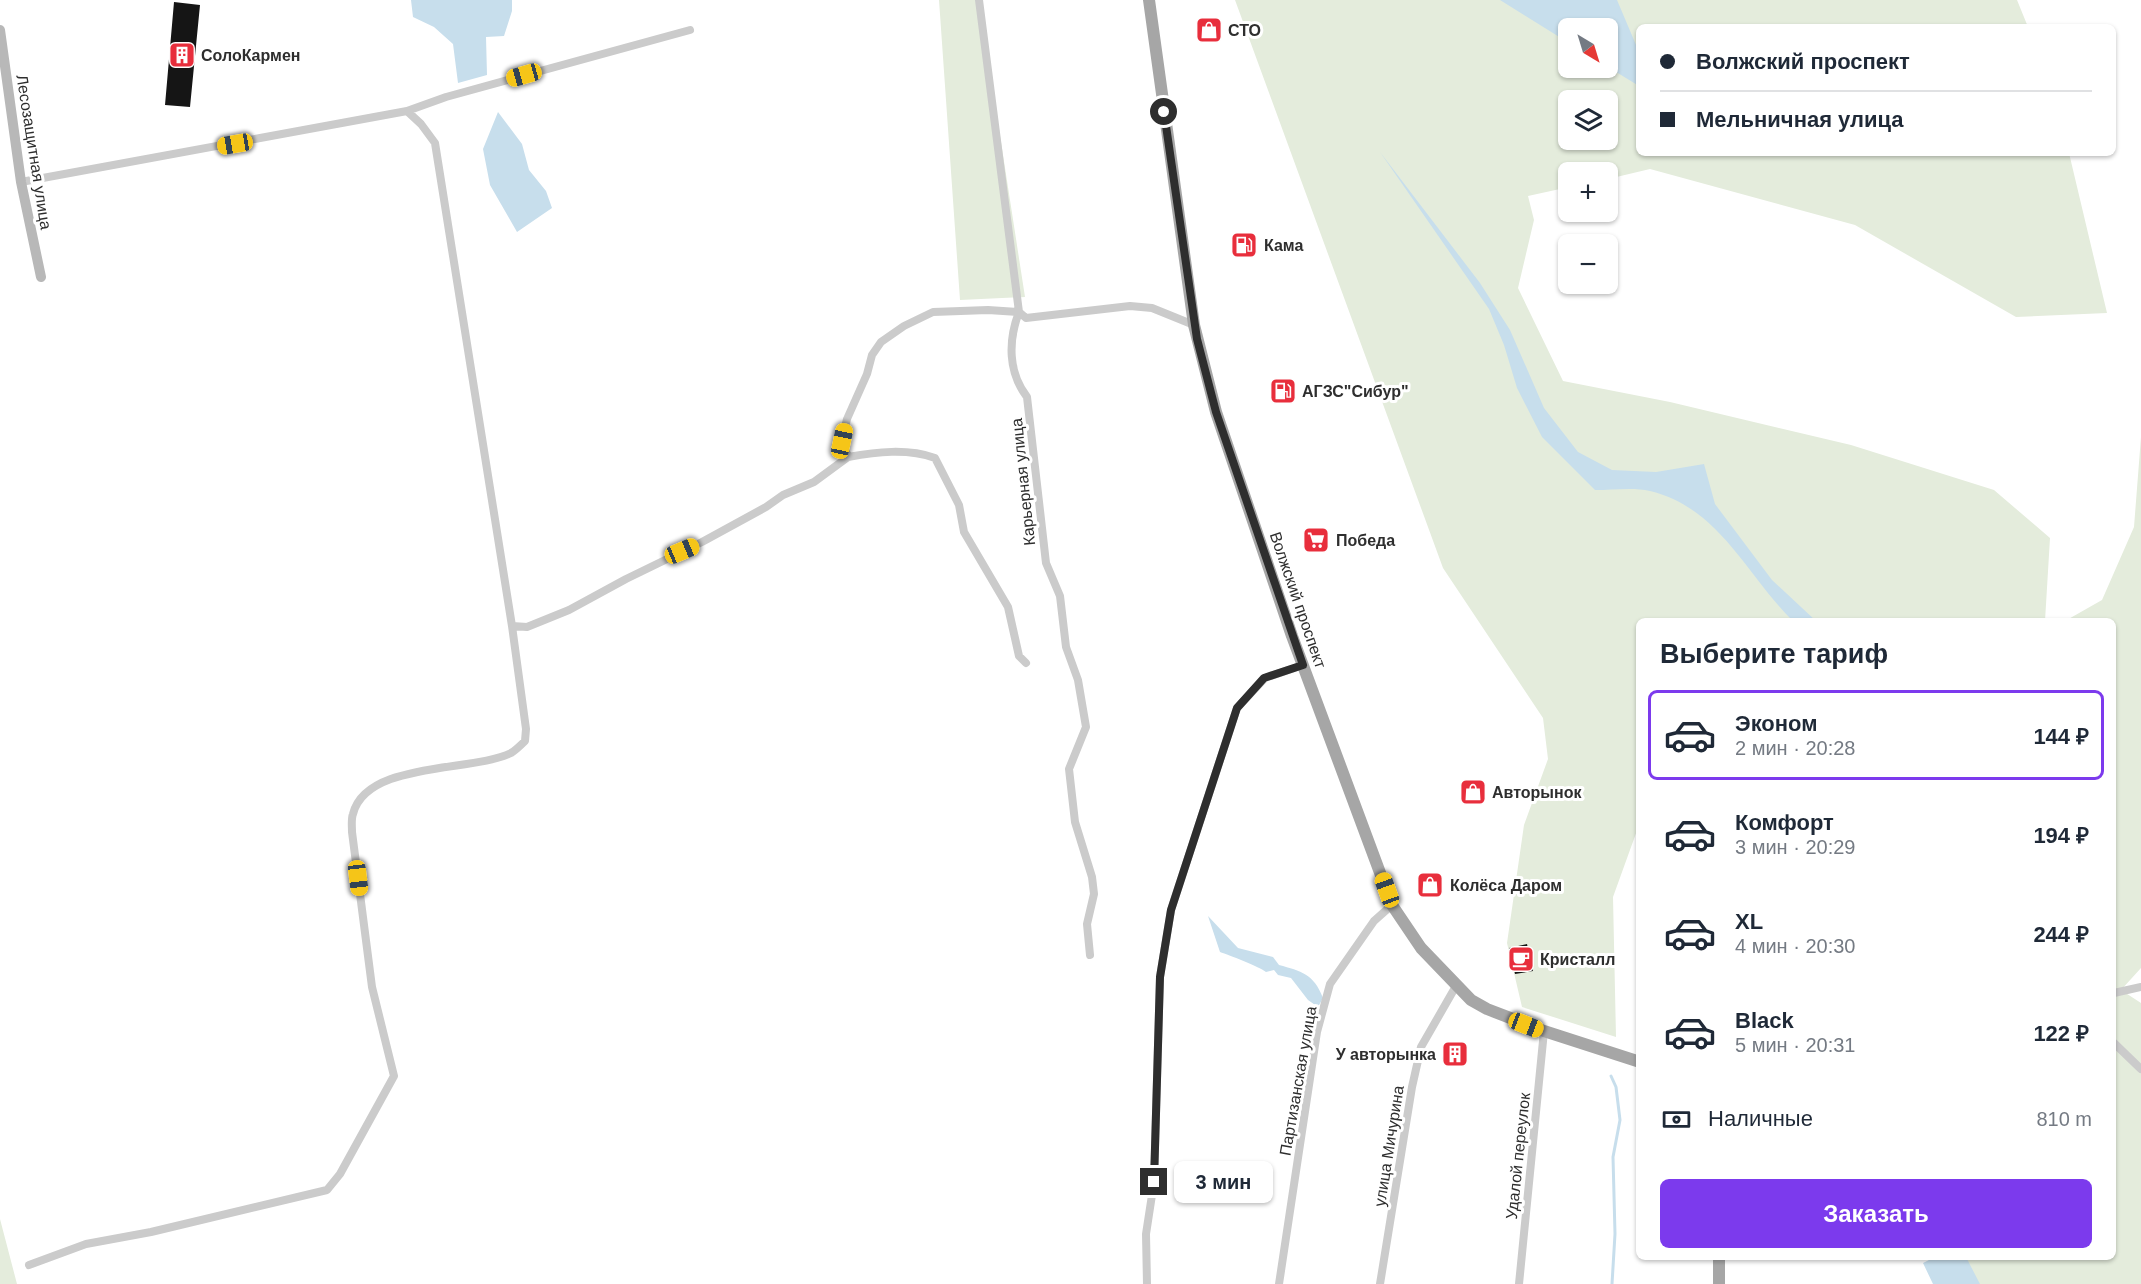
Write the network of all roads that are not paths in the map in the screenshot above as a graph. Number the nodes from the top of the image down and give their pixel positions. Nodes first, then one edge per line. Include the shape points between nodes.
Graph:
1 (979, 0) edge
2 (1149, 0) edge
3 (0, 30) edge
4 (690, 30) dead end
5 (407, 111) junction
6 (21, 182) junction
7 (41, 277) dead end
8 (1019, 312) junction
9 (1194, 325) junction
10 (848, 457) junction
11 (512, 626) junction
12 (1026, 663) dead end
13 (1303, 665) junction
14 (1392, 905) junction
15 (1090, 955) dead end
16 (1456, 987) junction
17 (2141, 987) edge
18 (2116, 993) edge
19 (1544, 1031) junction
20 (2116, 1045) edge
21 (1636, 1061) edge
22 (2141, 1069) edge
23 (1719, 1260) edge
24 (29, 1265) dead end
25 (1147, 1284) edge
26 (1279, 1284) edge
27 (1380, 1284) edge
28 (1519, 1284) edge
29 (1719, 1284) edge

1 - 8 street, Карьерная улица
2 - 9 main road, Волжский проспект
3 - 6 street, Лесозащитная улица
4 - 5 street via 490,84
5 - 6 street
5 - 11 street via 435,143
6 - 7 street, Лесозащитная улица
8 - 9 street via 1026,318 1130,306 1152,308
8 - 10 street via 933,312 881,342 847,419 842,441
8 - 15 street, Карьерная улица via 1012,336 1012,369 1027,397 1046,563 1060,596 1066,647 1078,680 1086,727 1069,769 1075,822 1094,894 1087,924
9 - 13 main road, Волжский проспект via 1216,412
10 - 11 street via 814,482 569,610 527,627
10 - 12 street via 879,452 935,458 958,505 964,532 1008,607 1019,656
11 - 24 street via 525,741 509,754 403,775 372,790 353,813 352,832 372,987 394,1077 340,1174 327,1190 87,1244
13 - 14 main road, Волжский проспект
13 - 25 street via 1264,678 1237,708 1171,910 1160,977 1154,1182 1146,1234
14 - 16 main road, Волжский проспект via 1421,948
14 - 26 street, Партизанская улица via 1374,921 1330,984 1317,1032
16 - 19 main road, Волжский проспект via 1487,1009
16 - 27 street, улица Мичурина via 1421,1047
17 - 18 street
19 - 21 main road, Волжский проспект
19 - 28 street, Удалой переулок
20 - 22 street
23 - 29 main road

